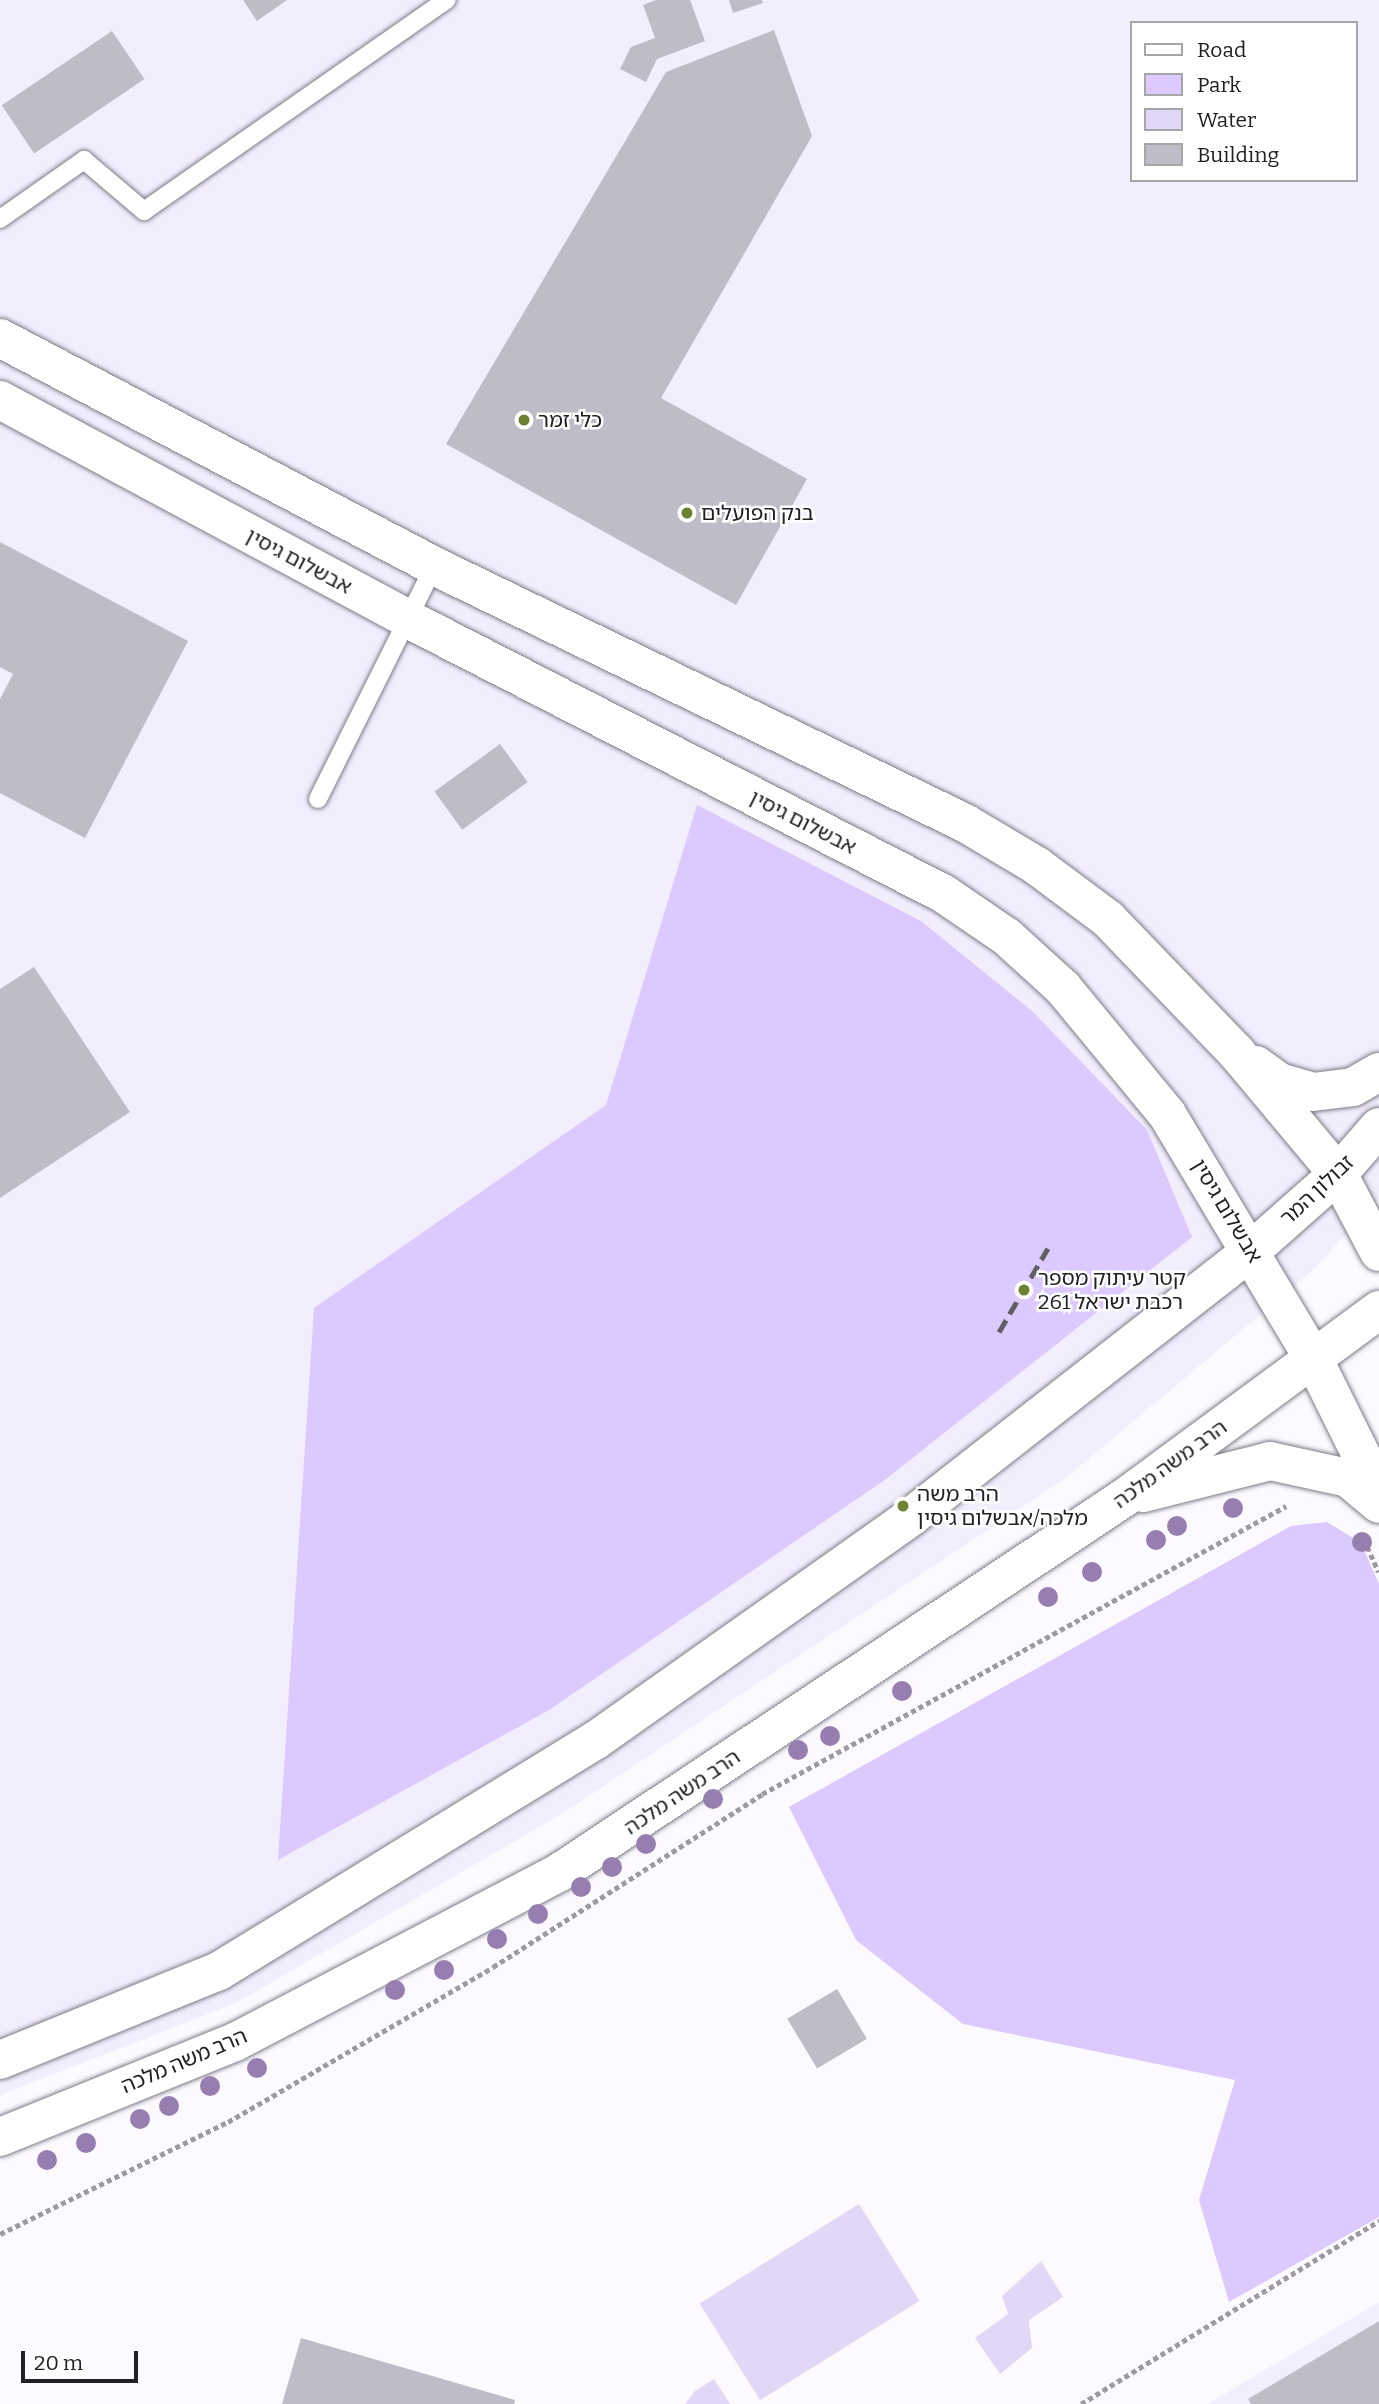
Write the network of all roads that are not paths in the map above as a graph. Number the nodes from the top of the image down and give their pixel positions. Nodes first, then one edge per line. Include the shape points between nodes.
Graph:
1 (447, 0) edge
2 (0, 219) edge
3 (0, 338) edge
4 (0, 400) edge
5 (435, 566) junction
6 (408, 619) junction
7 (318, 799) dead end
8 (1236, 1052) junction
9 (1379, 1072) edge
10 (1379, 1127) edge
11 (1338, 1174) junction
12 (1252, 1250) junction
13 (1379, 1252) edge
14 (1379, 1310) edge
15 (1314, 1360) junction
16 (1379, 1491) edge
17 (1124, 1498) junction
18 (1379, 1504) edge
19 (0, 2060) edge
20 (0, 2137) edge

1 - 2 lane via 144,211 84,160
3 - 5 street
4 - 6 street, אבשלום גיסין
5 - 6 lane
5 - 8 street via 965,823 1037,866 1108,919
6 - 7 lane
6 - 12 street, אבשלום גיסין via 944,894 1007,937 1063,988 1167,1114
8 - 9 street via 1279,1082 1313,1092 1353,1087
8 - 11 street
10 - 11 street, זבולון המר
11 - 12 street, זבולון המר
11 - 13 street
12 - 15 street, אבשלום גיסין
12 - 19 street via 912,1516 596,1740 219,1971
14 - 15 street
15 - 16 street, אבשלום גיסין
15 - 17 street, הרב משה מלכה
17 - 18 street via 1270,1461 1348,1478
17 - 20 street, הרב משה מלכה via 560,1872 235,2042

